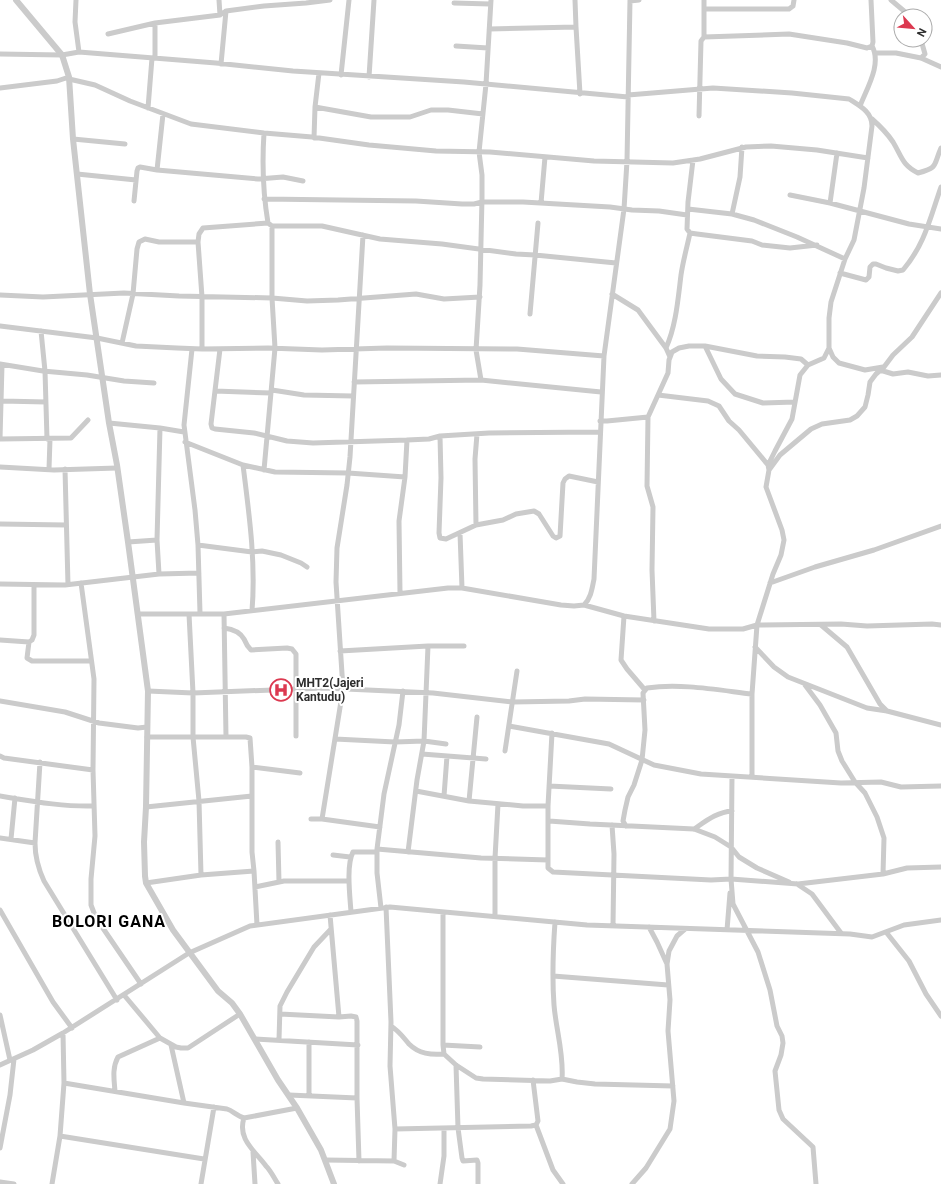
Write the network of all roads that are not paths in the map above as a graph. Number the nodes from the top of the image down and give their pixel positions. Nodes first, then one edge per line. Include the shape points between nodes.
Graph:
1 (16, 0) edge
2 (76, 0) edge
3 (219, 0) edge
4 (330, 0) edge
5 (349, 0) edge
6 (374, 0) edge
7 (575, 0) edge
8 (630, 0) edge
9 (639, 0) edge
10 (704, 0) edge
11 (794, 0) edge
12 (871, 0) edge
13 (891, 0) edge
14 (490, 2) edge
15 (454, 4) dead end
16 (900, 8) edge
17 (704, 9) junction
18 (226, 11) junction
19 (220, 15) junction
20 (155, 23) junction
21 (576, 27) junction
22 (489, 29) junction
23 (108, 34) dead end
24 (704, 37) junction
25 (456, 46) dead end
26 (872, 46) junction
27 (488, 48) junction
28 (924, 48) edge
29 (79, 52) junction
30 (876, 53) junction
31 (0, 54) edge
32 (62, 55) junction
33 (154, 58) junction
34 (921, 58) junction
35 (221, 64) junction
36 (941, 68) edge
37 (319, 73) junction
38 (341, 75) junction
39 (369, 77) junction
40 (69, 78) junction
41 (486, 84) junction
42 (0, 88) edge
43 (700, 89) junction
44 (580, 94) junction
45 (628, 96) junction
46 (860, 106) junction
47 (315, 107) junction
48 (148, 108) junction
49 (163, 114) junction
50 (483, 114) junction
51 (699, 116) dead end
52 (872, 119) junction
53 (264, 133) junction
54 (314, 138) junction
55 (73, 139) junction
56 (125, 144) dead end
57 (742, 148) junction
58 (941, 148) edge
59 (479, 152) junction
60 (837, 153) junction
61 (545, 157) junction
62 (868, 158) junction
63 (693, 160) junction
64 (627, 161) junction
65 (939, 163) edge
66 (157, 170) junction
67 (77, 174) junction
68 (264, 177) junction
69 (136, 180) junction
70 (303, 181) dead end
71 (941, 187) edge
72 (790, 195) dead end
73 (264, 199) junction
74 (134, 201) dead end
75 (482, 202) junction
76 (541, 203) junction
77 (830, 203) junction
78 (624, 209) junction
79 (688, 209) junction
80 (860, 210) junction
81 (732, 214) junction
82 (687, 215) junction
83 (538, 222) dead end
84 (270, 225) junction
85 (928, 228) junction
86 (941, 229) edge
87 (690, 233) junction
88 (364, 235) junction
89 (198, 242) junction
90 (817, 245) junction
91 (480, 250) junction
92 (535, 255) junction
93 (845, 259) junction
94 (616, 263) junction
95 (840, 273) junction
96 (941, 293) edge
97 (90, 294) junction
98 (133, 294) junction
99 (612, 294) junction
100 (0, 296) edge
101 (480, 296) junction
102 (202, 297) junction
103 (272, 298) junction
104 (360, 298) junction
105 (530, 314) dead end
106 (0, 326) edge
107 (41, 331) junction
108 (97, 338) junction
109 (122, 343) junction
110 (705, 346) junction
111 (275, 348) junction
112 (357, 348) junction
113 (666, 348) junction
114 (829, 348) junction
115 (192, 349) junction
116 (220, 349) junction
117 (202, 350) junction
118 (476, 350) junction
119 (604, 356) junction
120 (670, 357) junction
121 (1, 364) edge
122 (808, 364) junction
123 (882, 369) junction
124 (45, 371) junction
125 (941, 375) edge
126 (102, 379) junction
127 (481, 380) junction
128 (354, 382) junction
129 (154, 383) dead end
130 (1, 388) edge
131 (215, 390) junction
132 (271, 392) junction
133 (601, 392) junction
134 (658, 395) junction
135 (353, 396) junction
136 (2, 401) junction
137 (46, 402) junction
138 (795, 402) junction
139 (1, 416) edge
140 (648, 417) junction
141 (88, 420) dead end
142 (600, 421) junction
143 (109, 423) junction
144 (160, 428) junction
145 (184, 432) junction
146 (599, 432) junction
147 (477, 434) junction
148 (440, 436) junction
149 (267, 437) junction
150 (0, 439) edge
151 (49, 439) junction
152 (407, 440) junction
153 (185, 442) junction
154 (351, 442) junction
155 (243, 465) junction
156 (0, 466) edge
157 (117, 468) junction
158 (769, 468) junction
159 (49, 469) junction
160 (65, 470) junction
161 (264, 470) junction
162 (348, 473) junction
163 (406, 477) junction
164 (598, 482) junction
165 (0, 524) edge
166 (66, 525) junction
167 (476, 525) junction
168 (941, 526) edge
169 (460, 533) junction
170 (157, 540) junction
171 (128, 542) junction
172 (198, 545) junction
173 (252, 552) junction
174 (307, 567) dead end
175 (198, 573) junction
176 (159, 574) junction
177 (133, 577) junction
178 (81, 583) junction
179 (770, 583) junction
180 (0, 584) edge
181 (34, 585) junction
182 (68, 585) junction
183 (462, 588) junction
184 (400, 593) junction
185 (336, 601) junction
186 (584, 605) junction
187 (252, 611) junction
188 (200, 613) junction
189 (138, 614) junction
190 (189, 614) junction
191 (224, 614) junction
192 (624, 616) junction
193 (654, 621) junction
194 (757, 625) junction
195 (821, 625) junction
196 (941, 625) edge
197 (224, 628) junction
198 (0, 640) edge
199 (28, 642) junction
200 (428, 646) junction
201 (464, 646) dead end
202 (755, 647) junction
203 (340, 651) junction
204 (91, 661) junction
205 (517, 671) dead end
206 (805, 685) junction
207 (296, 689) junction
208 (343, 689) junction
209 (645, 690) junction
210 (148, 691) junction
211 (402, 691) junction
212 (226, 692) junction
213 (426, 692) junction
214 (193, 693) junction
215 (752, 694) junction
216 (644, 700) junction
217 (0, 701) edge
218 (513, 702) junction
219 (887, 711) junction
220 (477, 717) dead end
221 (94, 721) junction
222 (941, 725) edge
223 (509, 726) junction
224 (147, 727) junction
225 (552, 734) junction
226 (193, 736) junction
227 (226, 736) junction
228 (296, 736) dead end
229 (147, 737) junction
230 (335, 740) junction
231 (424, 741) junction
232 (395, 742) junction
233 (446, 744) dead end
234 (504, 751) dead end
235 (422, 754) junction
236 (0, 756) edge
237 (447, 756) junction
238 (474, 758) junction
239 (486, 759) dead end
240 (642, 760) junction
241 (40, 762) junction
242 (252, 767) junction
243 (93, 770) junction
244 (300, 773) dead end
245 (732, 776) junction
246 (752, 777) junction
247 (855, 782) junction
248 (549, 786) junction
249 (941, 786) edge
250 (611, 789) dead end
251 (416, 791) junction
252 (0, 796) edge
253 (252, 796) junction
254 (444, 796) junction
255 (15, 798) junction
256 (469, 801) junction
257 (38, 802) junction
258 (199, 802) junction
259 (498, 804) junction
260 (94, 806) junction
261 (548, 806) junction
262 (146, 807) junction
263 (732, 811) junction
264 (312, 819) dead end
265 (322, 819) junction
266 (548, 821) junction
267 (612, 825) junction
268 (626, 826) junction
269 (380, 827) junction
270 (694, 829) junction
271 (0, 838) edge
272 (11, 839) junction
273 (278, 842) dead end
274 (35, 843) junction
275 (730, 847) junction
276 (377, 851) junction
277 (408, 852) junction
278 (333, 855) dead end
279 (350, 856) junction
280 (495, 858) junction
281 (548, 860) junction
282 (941, 867) edge
283 (254, 871) junction
284 (883, 874) junction
285 (201, 875) junction
286 (614, 875) junction
287 (731, 879) junction
288 (349, 881) junction
289 (278, 882) junction
290 (146, 883) junction
291 (798, 884) junction
292 (255, 888) junction
293 (384, 908) junction
294 (0, 910) edge
295 (351, 912) junction
296 (443, 912) junction
297 (330, 915) junction
298 (495, 916) junction
299 (941, 920) edge
300 (555, 922) junction
301 (257, 925) junction
302 (614, 926) junction
303 (649, 927) junction
304 (331, 929) junction
305 (685, 929) junction
306 (727, 930) junction
307 (748, 931) junction
308 (886, 932) junction
309 (841, 933) junction
310 (190, 953) junction
311 (667, 964) junction
312 (554, 976) junction
313 (141, 984) junction
314 (668, 985) junction
315 (124, 995) junction
316 (117, 1000) junction
317 (240, 1014) junction
318 (280, 1014) junction
319 (0, 1015) edge
320 (941, 1016) edge
321 (338, 1017) junction
322 (391, 1026) junction
323 (72, 1028) junction
324 (63, 1033) junction
325 (160, 1038) junction
326 (255, 1039) junction
327 (279, 1040) junction
328 (309, 1042) junction
329 (171, 1045) junction
330 (358, 1045) junction
331 (443, 1045) junction
332 (480, 1047) dead end
333 (444, 1054) junction
334 (12, 1060) junction
335 (0, 1065) edge
336 (456, 1065) junction
337 (562, 1079) junction
338 (533, 1080) junction
339 (64, 1083) junction
340 (673, 1086) junction
341 (115, 1091) junction
342 (289, 1095) junction
343 (309, 1095) junction
344 (357, 1098) junction
345 (184, 1103) junction
346 (214, 1107) junction
347 (297, 1108) junction
348 (244, 1118) junction
349 (536, 1125) junction
350 (458, 1128) junction
351 (2, 1129) edge
352 (395, 1129) junction
353 (444, 1129) junction
354 (60, 1136) junction
355 (0, 1148) edge
356 (253, 1152) junction
357 (204, 1159) junction
358 (325, 1160) junction
359 (359, 1161) junction
360 (394, 1162) junction
361 (404, 1165) dead end
362 (0, 1182) edge
363 (14, 1184) edge
364 (52, 1184) edge
365 (201, 1184) edge
366 (255, 1184) edge
367 (278, 1184) edge
368 (334, 1184) edge
369 (440, 1184) edge
370 (478, 1184) edge
371 (563, 1184) edge
372 (632, 1184) edge
373 (816, 1184) edge

1 - 32 street
2 - 29 street
3 - 19 street
4 - 18 street
5 - 38 street
6 - 39 street
7 - 21 street
8 - 9 street
8 - 45 street
10 - 17 street
11 - 17 street via 793,6 789,8
12 - 26 street
13 - 16 street
14 - 15 street
14 - 22 street
17 - 24 street
18 - 19 street
18 - 35 street
19 - 20 street
20 - 23 street
20 - 33 street
21 - 22 street
21 - 44 street
22 - 27 street
24 - 26 street via 789,34 866,48
24 - 43 street via 701,42
25 - 27 street
26 - 30 street
27 - 41 street
28 - 34 street via 925,54
29 - 32 street
29 - 33 street
30 - 34 street via 896,53
30 - 46 street via 869,85
31 - 32 street
32 - 40 street
33 - 35 street
33 - 48 street
34 - 36 street
35 - 37 street
37 - 38 street
37 - 47 street
38 - 39 street
39 - 41 street
40 - 42 street
40 - 48 street via 95,85
40 - 55 street
41 - 44 street
41 - 50 street
43 - 45 street
43 - 46 street via 733,89 849,99
43 - 51 street
44 - 45 street
45 - 64 street
46 - 52 street
47 - 50 street via 371,117 410,117 431,110
47 - 54 street
48 - 49 street
49 - 53 street via 191,124
49 - 66 street
50 - 59 street
52 - 62 street
52 - 65 street via 881,126 909,168 918,173 931,170
53 - 54 street
53 - 68 street
54 - 59 street via 369,145
55 - 56 street
55 - 67 street
57 - 60 street via 770,146
57 - 63 street
57 - 81 street via 740,177
58 - 65 street
59 - 61 street
59 - 75 street
60 - 62 street
60 - 77 street
61 - 64 street
61 - 76 street
62 - 80 street
63 - 64 street
63 - 79 street
64 - 78 street
66 - 68 street via 258,179
66 - 69 street via 140,167
67 - 69 street
67 - 97 street
68 - 70 street via 284,177
68 - 73 street
69 - 74 street
71 - 85 street
72 - 77 street
73 - 75 street via 468,204
73 - 84 street
75 - 76 street
75 - 91 street
76 - 78 street
77 - 80 street
78 - 82 street
78 - 94 street
79 - 81 street
79 - 82 street
80 - 85 street
80 - 93 street via 854,240
81 - 90 street
82 - 87 street via 687,229
83 - 92 street
84 - 88 street via 322,226
84 - 89 street via 203,228
84 - 103 street
85 - 86 street
85 - 95 street via 917,252 904,270 898,271 873,264 866,280
87 - 90 street via 790,248
87 - 113 street via 677,307
88 - 91 street
88 - 104 street
89 - 98 street via 159,242 145,239 139,242
89 - 102 street
90 - 93 street
91 - 92 street
91 - 101 street
92 - 94 street
92 - 105 street
93 - 95 street
94 - 99 street
95 - 114 street via 831,302
96 - 123 street via 912,337
97 - 98 street
97 - 100 street
97 - 108 street
98 - 102 street
98 - 109 street
99 - 113 street via 638,310
99 - 119 street
101 - 104 street via 449,299 416,294
101 - 118 street
102 - 103 street
102 - 117 street
103 - 104 street via 307,301
103 - 111 street
104 - 112 street
106 - 107 street
107 - 108 street
107 - 124 street
108 - 109 street
108 - 126 street
109 - 115 street
110 - 120 street via 679,348 672,352
110 - 122 street via 757,356 801,359
110 - 138 street via 721,379 735,394 763,404
111 - 112 street
111 - 116 street
111 - 132 street
112 - 118 street
112 - 128 street
113 - 120 street
114 - 122 street via 824,358
114 - 123 street via 839,363 865,370
115 - 117 street
115 - 145 street
116 - 117 street
116 - 131 street
118 - 119 street via 517,349
118 - 127 street
119 - 133 street
120 - 134 street via 668,373
121 - 124 street
121 - 130 street
122 - 138 street via 800,375
123 - 125 street via 893,374 908,372 928,376
123 - 158 street via 870,382 865,407 857,416 810,429
124 - 126 street
124 - 137 street
126 - 129 street
126 - 143 street
127 - 128 street
127 - 133 street
128 - 135 street
130 - 136 street
131 - 132 street
131 - 149 street via 212,428
132 - 135 street
132 - 149 street
133 - 142 street
134 - 140 street
134 - 158 street via 708,401 718,406
135 - 154 street
136 - 137 street
136 - 139 street
137 - 151 street
138 - 158 street via 792,419
139 - 150 street
140 - 142 street
140 - 193 street via 647,486 653,507
141 - 151 street via 71,438
142 - 146 street
143 - 144 street
143 - 157 street
144 - 145 street
144 - 170 street
145 - 153 street
146 - 147 street
146 - 164 street
147 - 148 street
147 - 167 street
148 - 152 street
148 - 169 street via 440,538 446,539
149 - 154 street via 313,443
149 - 161 street
150 - 151 street
151 - 159 street
152 - 154 street
152 - 163 street
153 - 155 street
153 - 172 street
154 - 162 street
155 - 161 street
155 - 173 street
156 - 159 street
157 - 160 street
157 - 171 street
158 - 179 street via 766,487 784,540
159 - 160 street
160 - 166 street
161 - 162 street via 297,474
162 - 163 street
162 - 185 street via 337,548
163 - 184 street via 399,520
164 - 167 street via 569,476 565,478 560,536 556,538 534,511
164 - 186 street via 594,579 591,594
165 - 166 street
166 - 182 street
167 - 169 street
168 - 179 street
169 - 183 street
170 - 171 street
170 - 176 street
171 - 177 street
172 - 173 street
172 - 175 street
173 - 174 street via 262,551 281,555
173 - 187 street
175 - 176 street
175 - 188 street
176 - 177 street
177 - 178 street
177 - 189 street
178 - 182 street
178 - 204 street
179 - 194 street
180 - 181 street
181 - 182 street
181 - 199 street via 34,635
183 - 184 street
183 - 186 street via 561,605
184 - 185 street
185 - 187 street
185 - 203 street
186 - 192 street
187 - 191 street
188 - 190 street
188 - 191 street
189 - 190 street
189 - 210 street
190 - 214 street
191 - 197 street
192 - 193 street
192 - 209 street via 622,660
193 - 194 street via 709,629 744,630
194 - 195 street
194 - 202 street
195 - 196 street
195 - 219 street via 847,647 880,704
197 - 207 street via 239,634 251,650 292,649 296,654
197 - 212 street
198 - 199 street
199 - 204 street via 29,660
200 - 201 street
200 - 203 street
200 - 213 street
202 - 206 street via 774,667
202 - 215 street
203 - 208 street
204 - 221 street via 94,679
205 - 218 street
206 - 219 street via 867,708
206 - 247 street via 836,733 838,751
207 - 208 street
207 - 212 street
207 - 228 street
208 - 211 street
208 - 230 street
209 - 215 street via 662,686
209 - 216 street
210 - 214 street
210 - 224 street
211 - 213 street
211 - 232 street
212 - 214 street
212 - 227 street
213 - 218 street
213 - 231 street
214 - 226 street
215 - 246 street
216 - 218 street
216 - 240 street
217 - 221 street via 65,712
218 - 223 street
219 - 222 street
220 - 238 street
221 - 224 street via 138,728
221 - 243 street
223 - 225 street
223 - 234 street
224 - 229 street
225 - 240 street via 609,744
225 - 248 street
226 - 227 street
226 - 229 street
226 - 258 street
227 - 242 street via 250,738
229 - 262 street
230 - 232 street
230 - 265 street
231 - 232 street
231 - 233 street
231 - 235 street
232 - 269 street
235 - 237 street
235 - 251 street
236 - 241 street
237 - 238 street
237 - 254 street
238 - 239 street
238 - 256 street
240 - 245 street via 654,765 701,774
240 - 268 street via 628,797 624,821
241 - 243 street
241 - 257 street
242 - 244 street
242 - 253 street
243 - 260 street
245 - 246 street
245 - 263 street
246 - 247 street
247 - 249 street via 881,782 901,787
247 - 284 street via 865,793 884,838
248 - 250 street
248 - 261 street
251 - 254 street
251 - 277 street
252 - 255 street
253 - 258 street
253 - 283 street
254 - 256 street
255 - 257 street
255 - 272 street
256 - 259 street
257 - 260 street via 78,807
257 - 274 street
258 - 262 street
258 - 285 street
259 - 261 street
259 - 280 street
260 - 313 street via 91,906 96,918
261 - 266 street
262 - 290 street
263 - 270 street via 714,816
263 - 275 street
264 - 265 street
265 - 269 street
266 - 267 street
266 - 281 street
267 - 268 street
267 - 286 street
268 - 270 street
269 - 276 street
270 - 275 street via 715,837
271 - 272 street
272 - 274 street
273 - 289 street
274 - 316 street via 37,866 44,882
275 - 287 street
275 - 291 street via 738,857 757,868
276 - 277 street
276 - 279 street via 353,852
276 - 293 street via 377,873
277 - 280 street
278 - 279 street
279 - 288 street
280 - 281 street
280 - 298 street
281 - 286 street via 548,868 553,872
282 - 284 street via 907,868
283 - 285 street
283 - 292 street
284 - 291 street
285 - 290 street
286 - 287 street
286 - 302 street
287 - 291 street
287 - 306 street
287 - 307 street via 733,904
288 - 289 street
288 - 295 street
289 - 292 street
290 - 310 street via 172,930
291 - 309 street via 812,894
292 - 301 street
293 - 295 street
293 - 296 street
293 - 322 street
294 - 323 street via 53,1002
295 - 297 street
296 - 298 street
296 - 331 street
297 - 301 street
297 - 304 street
298 - 300 street
299 - 308 street via 904,925
300 - 302 street
300 - 312 street
301 - 310 street
302 - 303 street
303 - 305 street
303 - 311 street
304 - 318 street via 314,947 287,992 280,1006
304 - 321 street
305 - 306 street
305 - 311 street via 677,936 669,951
306 - 307 street
307 - 309 street
307 - 373 street via 758,952 770,990 777,1026 782,1036 781,1055 775,1071 779,1110 782,1119 813,1147
308 - 309 street via 872,937
308 - 320 street via 909,961
310 - 313 street
310 - 317 street via 218,991
311 - 314 street
312 - 314 street
312 - 337 street via 554,1005 562,1055
313 - 315 street
314 - 340 street via 668,1031
315 - 316 street
315 - 325 street
316 - 323 street
317 - 326 street
317 - 329 street via 188,1048
318 - 321 street
318 - 327 street
319 - 334 street
321 - 330 street via 356,1017
322 - 333 street via 420,1052 430,1055
322 - 352 street via 390,1066
323 - 324 street
324 - 334 street
324 - 339 street
325 - 329 street
325 - 341 street via 118,1058 113,1071
326 - 327 street
326 - 342 street
327 - 328 street
328 - 330 street
328 - 343 street
329 - 345 street
330 - 344 street
331 - 332 street
331 - 333 street
333 - 336 street
334 - 335 street
334 - 351 street via 10,1095
336 - 338 street via 476,1078
336 - 350 street
337 - 338 street
337 - 340 street via 595,1084
338 - 349 street via 538,1121
339 - 341 street
339 - 354 street
340 - 372 street via 674,1101 670,1129 646,1168
341 - 345 street
342 - 343 street
342 - 347 street
343 - 344 street
344 - 359 street
345 - 346 street
346 - 348 street via 227,1109
346 - 357 street
347 - 348 street
347 - 358 street
348 - 356 street via 243,1134
349 - 350 street
349 - 371 street via 553,1170
350 - 353 street
350 - 370 street via 462,1160 475,1160 478,1163
351 - 355 street
352 - 353 street
352 - 360 street
353 - 369 street
354 - 357 street
354 - 364 street
356 - 366 street
356 - 367 street via 266,1165
357 - 365 street
358 - 359 street
358 - 368 street
359 - 360 street
360 - 361 street
362 - 363 street

